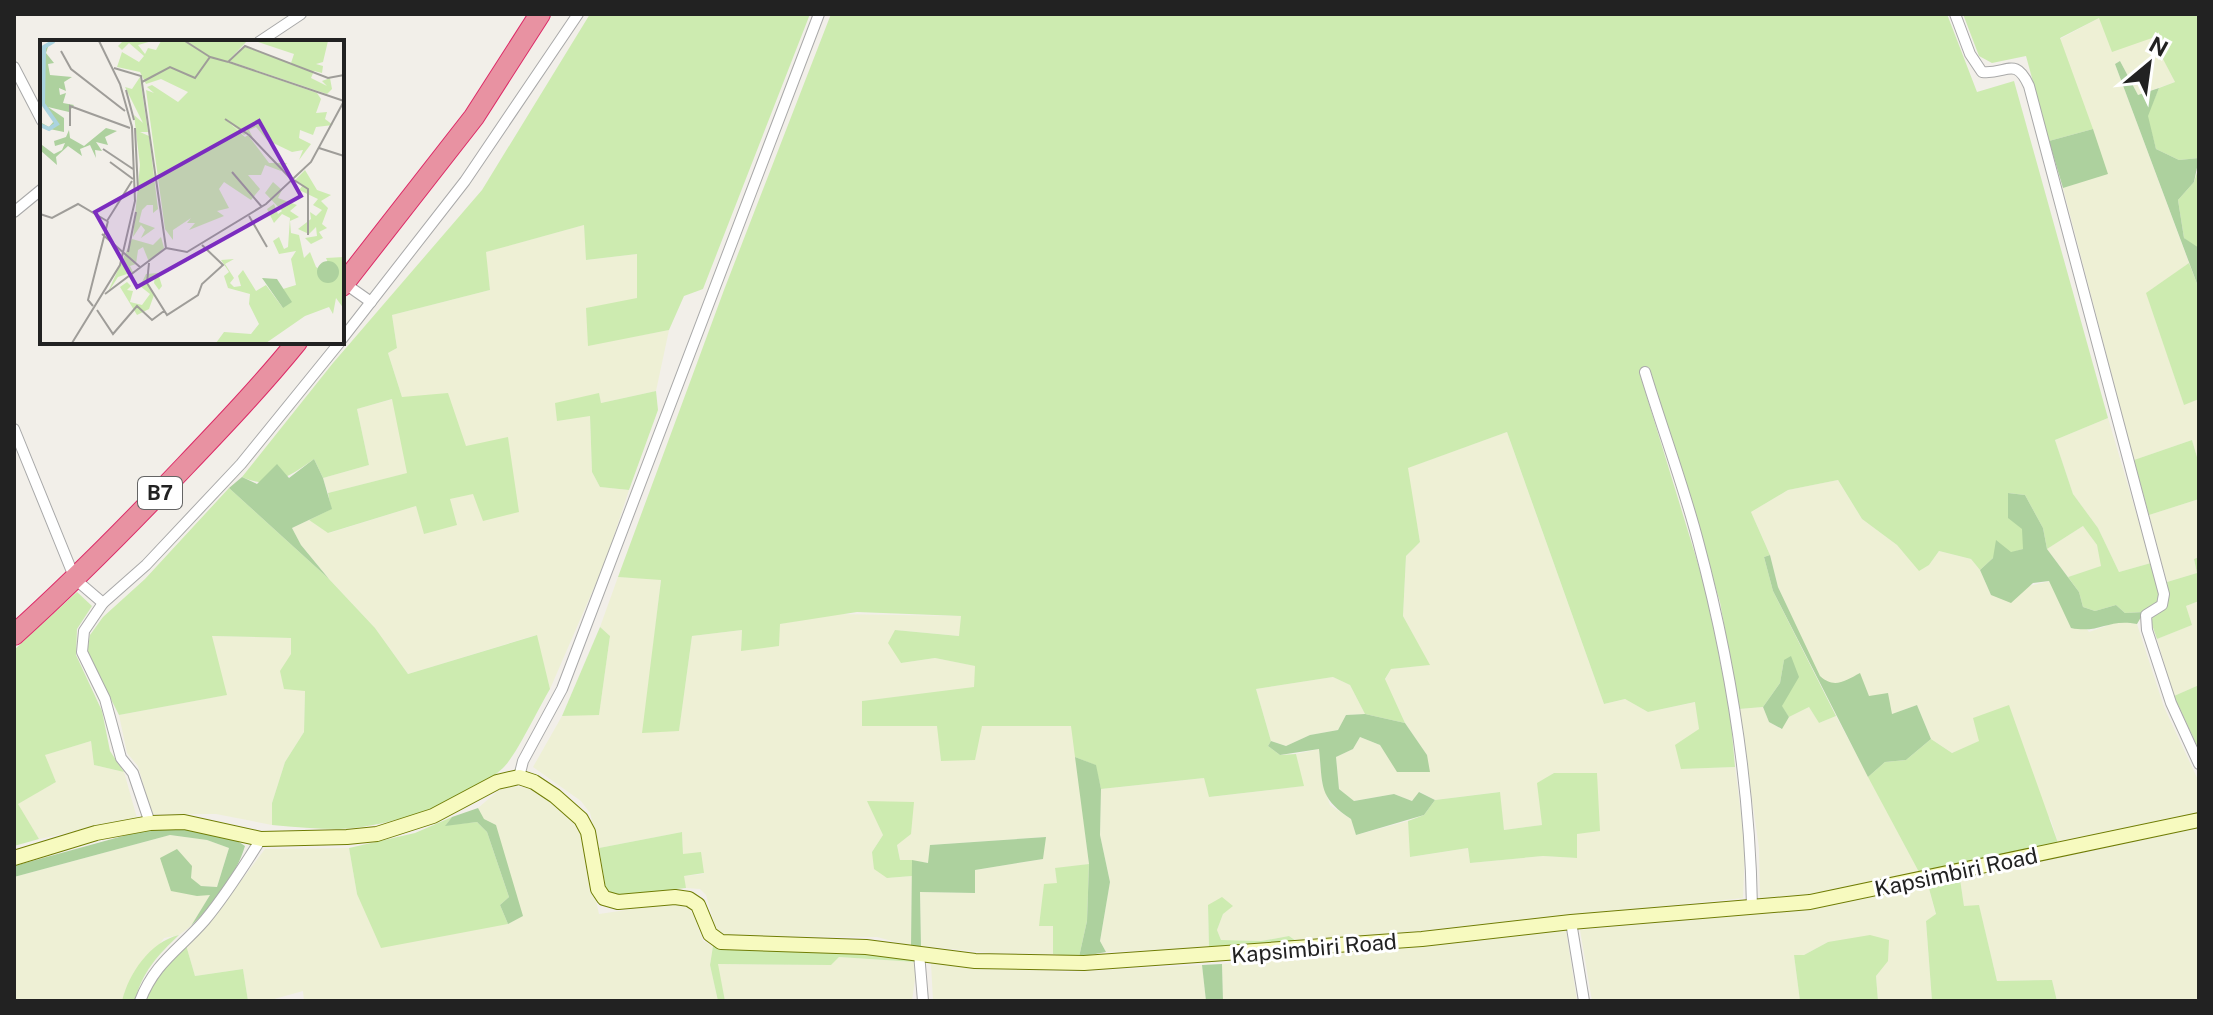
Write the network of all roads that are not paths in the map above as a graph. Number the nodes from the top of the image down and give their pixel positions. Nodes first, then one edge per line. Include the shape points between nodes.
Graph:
1 (301, 14) edge
2 (540, 14) edge
3 (578, 14) edge
4 (819, 14) edge
5 (1955, 14) edge
6 (262, 40) edge
7 (14, 67) edge
8 (40, 117) edge
9 (40, 191) edge
10 (14, 212) edge
11 (344, 284) edge
12 (344, 286) edge
13 (371, 302) junction
14 (344, 337) edge
15 (295, 344) edge
16 (339, 344) edge
17 (1645, 372) dead end
18 (14, 429) edge
19 (75, 579) junction
20 (103, 603) junction
21 (14, 635) edge
22 (2199, 764) edge
23 (519, 777) junction
24 (2199, 820) edge
25 (150, 823) junction
26 (261, 839) junction
27 (14, 858) edge
28 (1752, 907) junction
29 (1571, 922) junction
30 (919, 953) junction
31 (140, 1001) edge
32 (923, 1001) edge
33 (1584, 1001) edge

1 - 6 street
2 - 11 highway via 474,117
3 - 13 street via 465,181
4 - 23 street via 562,689
5 - 22 street via 1982,72 2017,68 2029,86 2164,594 2162,605 2146,615 2147,630 2171,703
7 - 8 street
9 - 10 street
12 - 13 street
13 - 14 street
15 - 19 highway, B7
16 - 20 street via 241,464
17 - 28 street via 1697,536 1730,681 1751,849
18 - 19 street
19 - 20 street
19 - 21 highway, B7
20 - 25 street via 84,631 82,652 105,699 121,758 133,773
23 - 26 street via 497,782 433,816 377,834
23 - 30 street, Kapsimbiri Road via 555,796 581,819 598,889 612,902 689,899 698,905 710,934 721,942
24 - 28 street, Kapsimbiri Road via 1810,902
25 - 26 street via 184,822
25 - 27 street
26 - 31 street via 214,908 147,982
28 - 29 street, Kapsimbiri Road
29 - 30 street, Kapsimbiri Road via 1422,939 1084,963 975,961
29 - 33 street
30 - 32 street

